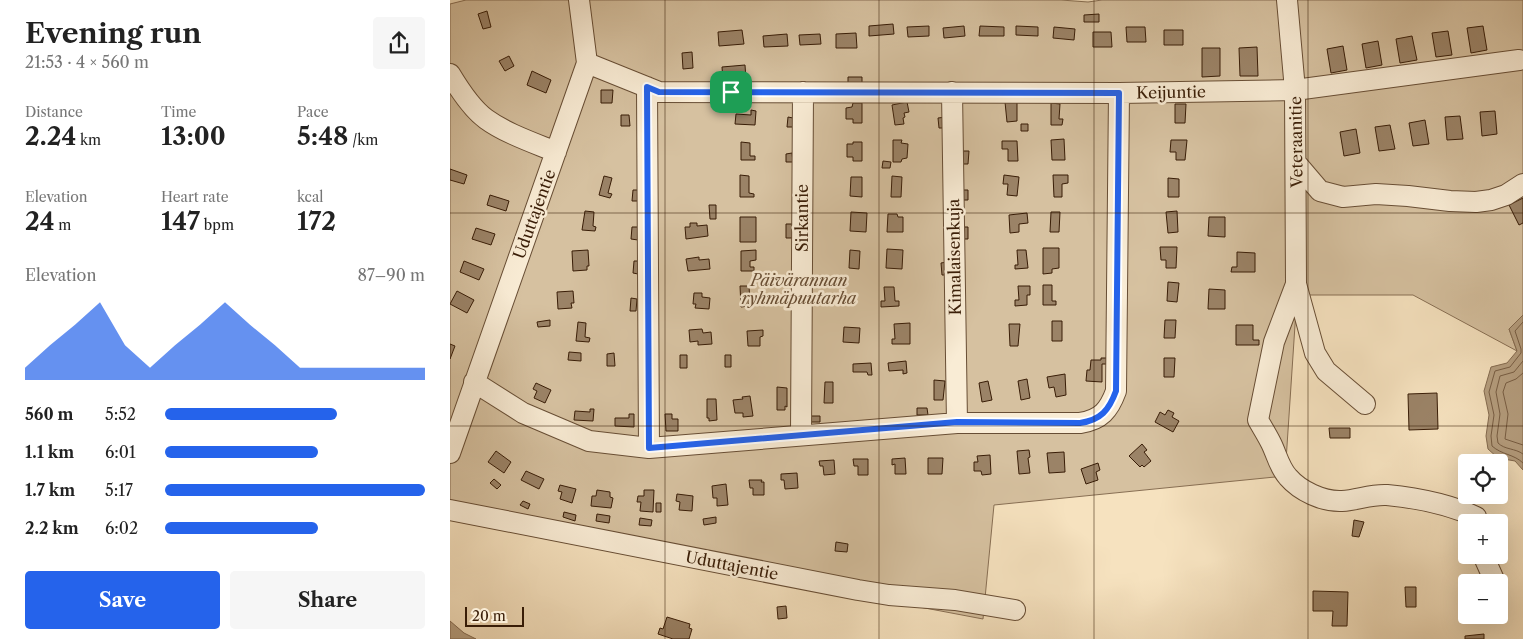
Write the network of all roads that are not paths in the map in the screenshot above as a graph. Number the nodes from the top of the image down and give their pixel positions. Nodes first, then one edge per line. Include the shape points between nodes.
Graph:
1 (579, 0) edge
2 (1287, 0) edge
3 (1519, 60) dead end
4 (587, 63) junction
5 (450, 74) edge
6 (647, 87) junction
7 (1295, 90) junction
8 (803, 92) junction
9 (952, 92) junction
10 (1119, 93) junction
11 (556, 152) junction
12 (1297, 164) junction
13 (1523, 184) edge
14 (1296, 284) junction
15 (474, 382) junction
16 (1365, 404) dead end
17 (957, 422) junction
18 (801, 434) junction
19 (649, 448) junction
20 (450, 453) edge
21 (450, 510) edge
22 (1469, 514) edge
23 (1015, 610) dead end

1 - 4 street, Uduttajentie
2 - 7 street, Veteraanitie
3 - 7 street, Keijuntie
4 - 6 street, Keijuntie
4 - 11 street, Uduttajentie
5 - 11 street via 460,91 485,119
6 - 8 street, Keijuntie via 659,92
6 - 19 street
7 - 10 street, Keijuntie
7 - 12 street, Veteraanitie
8 - 9 street, Keijuntie
8 - 18 street, Sirkantie
9 - 10 street, Keijuntie
9 - 17 street, Kimalaisenkuja
10 - 17 street via 1116,391 1111,404 1092,422
11 - 15 street, Uduttajentie
12 - 13 street via 1320,191 1344,197 1376,194 1476,202 1506,195
12 - 14 street, Veteraanitie
14 - 16 street, Veteraanitie via 1315,353 1326,371
14 - 22 street, Veteraanitie via 1274,342 1258,420 1284,472 1306,492 1325,498 1341,501 1388,495 1447,505
15 - 19 street via 523,413 589,441
15 - 20 street, Uduttajentie
17 - 18 street
18 - 19 street
21 - 23 street, Uduttajentie via 858,590

